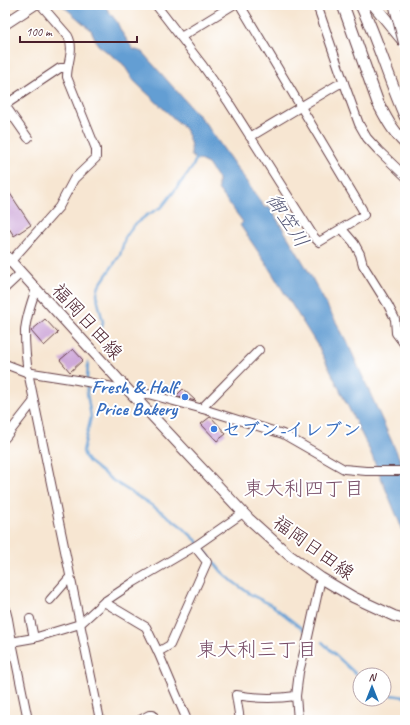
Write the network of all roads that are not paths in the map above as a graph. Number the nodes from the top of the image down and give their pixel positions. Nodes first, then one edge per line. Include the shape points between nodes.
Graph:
1 (34, 5) edge
2 (41, 5) edge
3 (156, 5) edge
4 (233, 5) edge
5 (240, 5) edge
6 (317, 5) edge
7 (343, 5) edge
8 (362, 5) edge
9 (374, 5) edge
10 (391, 5) edge
11 (395, 5) edge
12 (405, 22) edge
13 (5, 24) edge
14 (180, 36) junction
15 (405, 44) edge
16 (67, 68) junction
17 (344, 83) junction
18 (5, 105) edge
19 (301, 106) junction
20 (405, 116) edge
21 (250, 137) junction
22 (28, 138) dead end
23 (405, 144) edge
24 (405, 176) edge
25 (342, 229) junction
26 (8, 258) edge
27 (21, 273) junction
28 (5, 288) edge
29 (36, 289) junction
30 (404, 342) edge
31 (259, 350) dead end
32 (5, 364) edge
33 (28, 372) junction
34 (128, 390) junction
35 (136, 398) junction
36 (34, 401) junction
37 (203, 410) junction
38 (5, 438) edge
39 (405, 471) edge
40 (243, 513) junction
41 (198, 545) junction
42 (70, 578) junction
43 (321, 578) junction
44 (50, 600) dead end
45 (104, 602) junction
46 (5, 607) edge
47 (30, 619) dead end
48 (405, 619) edge
49 (80, 624) junction
50 (34, 638) junction
51 (8, 643) edge
52 (158, 652) junction
53 (296, 696) junction
54 (28, 720) edge
55 (100, 720) edge
56 (140, 720) edge
57 (155, 720) edge
58 (187, 720) edge
59 (240, 720) edge
60 (298, 720) edge

1 - 13 main road
2 - 16 street via 70,40 72,49
3 - 14 street
4 - 14 street
5 - 19 street
6 - 17 street
7 - 23 highway via 378,104
8 - 20 highway
9 - 15 highway
10 - 12 highway
11 - 15 highway, bridge
14 - 21 street via 225,97
16 - 18 street via 60,68
16 - 26 street via 67,78 96,149 96,158 74,179 59,207
17 - 19 street
17 - 24 street via 367,138
18 - 22 street
19 - 21 street
19 - 25 street via 364,215
21 - 25 street via 314,237 319,242
25 - 30 street via 354,243 363,264 395,319 396,333
26 - 27 main road, 福岡日田線
27 - 28 street
27 - 29 main road, 福岡日田線
29 - 33 street via 26,330
29 - 34 main road, 福岡日田線
31 - 37 street
32 - 33 street
33 - 34 street
33 - 36 street
34 - 35 main road, 福岡日田線
35 - 37 street via 148,394
35 - 40 main road, 福岡日田線
36 - 38 street
36 - 42 street
37 - 39 street via 283,434 344,469 366,472
40 - 41 street
40 - 43 main road, 福岡日田線 via 289,555
41 - 45 street
41 - 52 street via 207,562 170,645
42 - 44 street
42 - 49 street
43 - 48 main road, 福岡日田線 via 353,597
43 - 53 street via 299,672
45 - 49 street
45 - 52 street via 146,627
46 - 51 street
47 - 50 street
49 - 50 street
49 - 55 street
50 - 51 street
51 - 54 street
52 - 58 street
53 - 59 street via 275,699 236,696
53 - 60 street
56 - 57 street via 149,715 153,715

